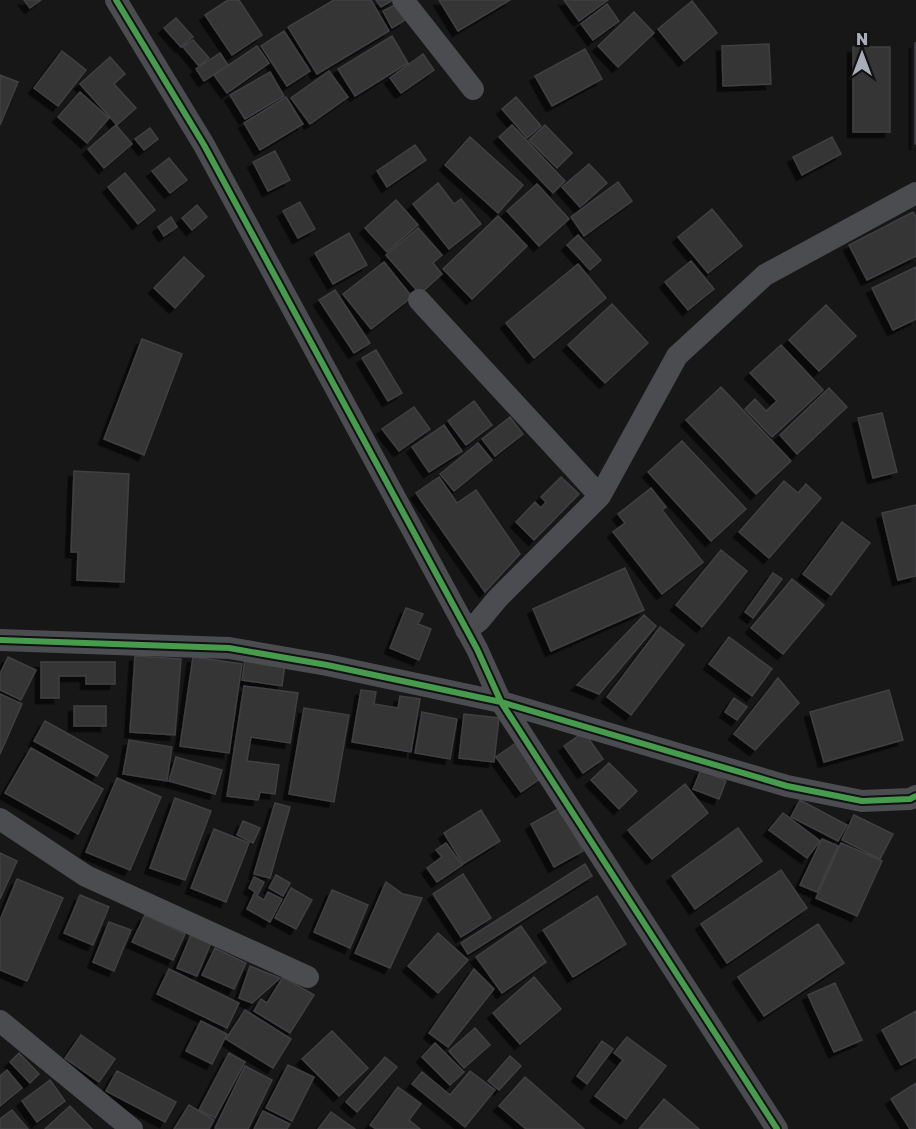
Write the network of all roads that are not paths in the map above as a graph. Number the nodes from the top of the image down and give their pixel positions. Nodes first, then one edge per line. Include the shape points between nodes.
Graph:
1 (116, 0) edge
2 (403, 0) edge
3 (473, 89) dead end
4 (916, 193) edge
5 (419, 300) dead end
6 (600, 496) junction
7 (466, 630) junction
8 (0, 640) edge
9 (501, 702) junction
10 (916, 796) edge
11 (0, 819) edge
12 (308, 977) dead end
13 (0, 1021) edge
14 (132, 1129) edge
15 (777, 1129) edge

1 - 7 street via 204,145
2 - 3 street
4 - 6 street via 765,275 677,356
5 - 6 street
6 - 7 street
7 - 9 street
8 - 9 street via 229,648
9 - 10 street via 787,786 862,801
9 - 15 street
11 - 12 street via 86,876
13 - 14 street

